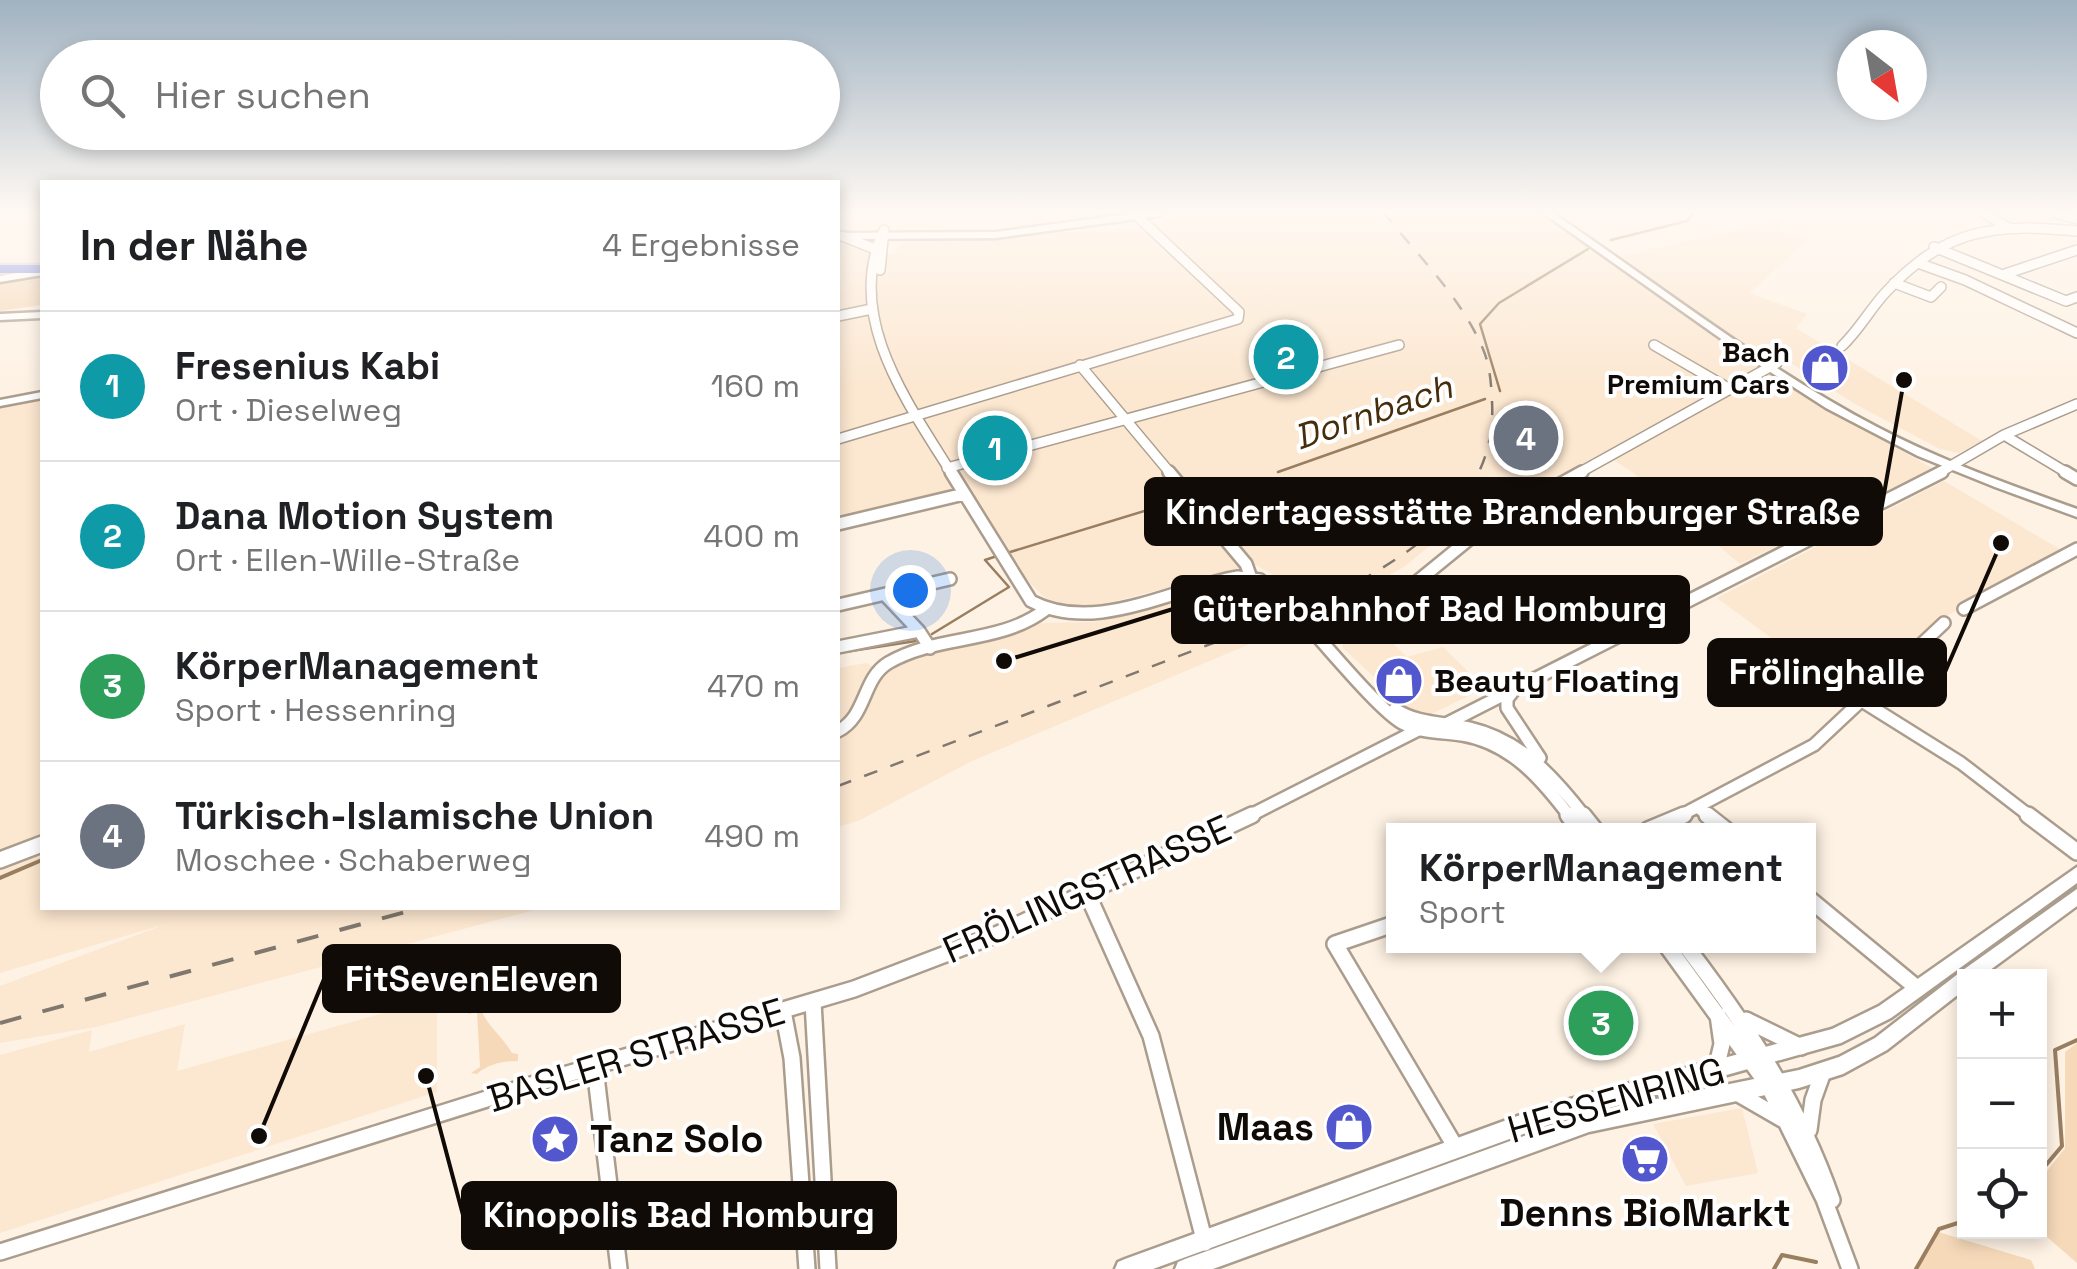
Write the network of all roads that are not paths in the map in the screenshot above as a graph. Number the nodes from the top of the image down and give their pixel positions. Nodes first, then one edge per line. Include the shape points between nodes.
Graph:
1 (30, 272) edge
2 (876, 272) edge
3 (1195, 272) edge
4 (1636, 272) edge
5 (1643, 272) edge
6 (1907, 272) edge
7 (1943, 272) edge
8 (2000, 272) edge
9 (2010, 272) edge
10 (2005, 274) junction
11 (0, 278) edge
12 (1894, 284) junction
13 (1941, 287) dead end
14 (2077, 297) edge
15 (872, 309) junction
16 (40, 311) edge
17 (0, 315) edge
18 (840, 316) edge
19 (2077, 333) edge
20 (1400, 345) dead end
21 (1654, 345) dead end
22 (1842, 346) dead end
23 (1774, 364) junction
24 (1080, 365) junction
25 (1728, 388) junction
26 (40, 395) edge
27 (0, 403) edge
28 (2077, 404) edge
29 (916, 416) junction
30 (1128, 420) junction
31 (2004, 434) junction
32 (840, 438) edge
33 (1954, 465) junction
34 (948, 468) junction
35 (2077, 478) edge
36 (964, 494) junction
37 (2077, 510) edge
38 (840, 524) edge
39 (2077, 550) edge
40 (1251, 578) junction
41 (950, 579) dead end
42 (886, 596) junction
43 (840, 604) edge
44 (1044, 610) junction
45 (1964, 610) dead end
46 (1944, 623) dead end
47 (919, 631) junction
48 (1320, 638) junction
49 (840, 647) edge
50 (930, 648) junction
51 (1516, 688) junction
52 (1862, 701) junction
53 (1401, 719) junction
54 (1445, 724) junction
55 (840, 730) edge
56 (1422, 732) junction
57 (1401, 742) junction
58 (1555, 777) junction
59 (1699, 808) junction
60 (1575, 823) edge
61 (1590, 823) edge
62 (1664, 823) edge
63 (1717, 823) edge
64 (40, 845) edge
65 (2077, 852) edge
66 (0, 860) edge
67 (2077, 874) edge
68 (1088, 892) junction
69 (2077, 896) edge
70 (1816, 905) edge
71 (1386, 927) edge
72 (1672, 953) edge
73 (1691, 953) edge
74 (1978, 969) edge
75 (1957, 985) edge
76 (1917, 988) junction
77 (813, 1002) junction
78 (1717, 1011) junction
79 (783, 1012) junction
80 (1741, 1017) junction
81 (1804, 1049) junction
82 (1762, 1060) junction
83 (595, 1068) junction
84 (1716, 1070) junction
85 (1823, 1072) junction
86 (820, 1076) junction
87 (794, 1084) junction
88 (1776, 1084) junction
89 (1734, 1091) junction
90 (1786, 1121) junction
91 (1809, 1134) junction
92 (1456, 1148) junction
93 (1205, 1243) junction
94 (1841, 1243) junction
95 (0, 1252) edge
96 (619, 1269) edge
97 (807, 1269) edge
98 (828, 1269) edge
99 (1124, 1269) edge
100 (1185, 1269) edge
101 (1850, 1269) edge

1 - 11 main road
2 - 15 street
3 - 24 street via 1240,316
4 - 23 street
5 - 23 street
6 - 12 street
7 - 19 street
8 - 10 street
9 - 10 street
10 - 14 street via 2066,301
12 - 13 street via 1931,297
12 - 22 street
15 - 18 street
15 - 29 street via 889,370
16 - 17 main road
20 - 30 street
21 - 25 street
23 - 25 street
23 - 33 street
24 - 29 street
24 - 30 street
25 - 48 street via 1484,526 1397,598
26 - 27 street
28 - 31 street, FRÖLINGSTRASSE
29 - 32 street
29 - 34 street
30 - 34 street
30 - 40 street
31 - 33 street, FRÖLINGSTRASSE
31 - 35 street
33 - 37 street
33 - 51 street, FRÖLINGSTRASSE
34 - 36 street
36 - 38 street
36 - 44 street via 1023,592
39 - 45 street
40 - 44 street via 1228,578 1090,614
40 - 48 street, bridge via 1266,584
41 - 42 street
42 - 43 street
42 - 47 street
44 - 50 street via 1010,629
46 - 52 street
47 - 49 street
47 - 50 street
48 - 53 street
50 - 55 street via 878,670 857,719
51 - 54 street, FRÖLINGSTRASSE
51 - 58 street via 1506,699 1509,714
52 - 59 street via 1814,745
52 - 65 street via 1962,763
53 - 54 street
53 - 56 street
53 - 57 street
54 - 56 street, FRÖLINGSTRASSE
54 - 58 street via 1511,743
56 - 57 street, FRÖLINGSTRASSE
56 - 60 street via 1480,739 1516,756
57 - 68 street, FRÖLINGSTRASSE
58 - 61 street
59 - 62 street
59 - 63 street
64 - 66 street
67 - 76 street, HESSENRING
68 - 77 street, FRÖLINGSTRASSE via 954,952
68 - 93 street via 1151,1036
69 - 74 street, HESSENRING
70 - 76 street
71 - 92 street via 1336,944
72 - 78 street
73 - 80 street
75 - 85 street, HESSENRING via 1881,1044
76 - 81 street, HESSENRING via 1858,1027
77 - 79 street, BASLER STRASSE
77 - 86 street
78 - 82 street
78 - 84 street via 1722,1044
79 - 83 street, BASLER STRASSE
79 - 87 street
80 - 81 street
80 - 82 street
81 - 82 street, HESSENRING
82 - 84 street, HESSENRING
82 - 88 street
83 - 95 street, BASLER STRASSE
83 - 96 street
84 - 92 street, HESSENRING via 1548,1115
85 - 88 street, HESSENRING
85 - 91 street
86 - 87 street
86 - 98 street
87 - 97 street
88 - 89 street, HESSENRING
88 - 90 street
88 - 91 street
89 - 90 street
89 - 100 street, HESSENRING via 1552,1134
90 - 94 street
91 - 94 street
92 - 93 street, HESSENRING
93 - 99 street, HESSENRING
94 - 101 street

